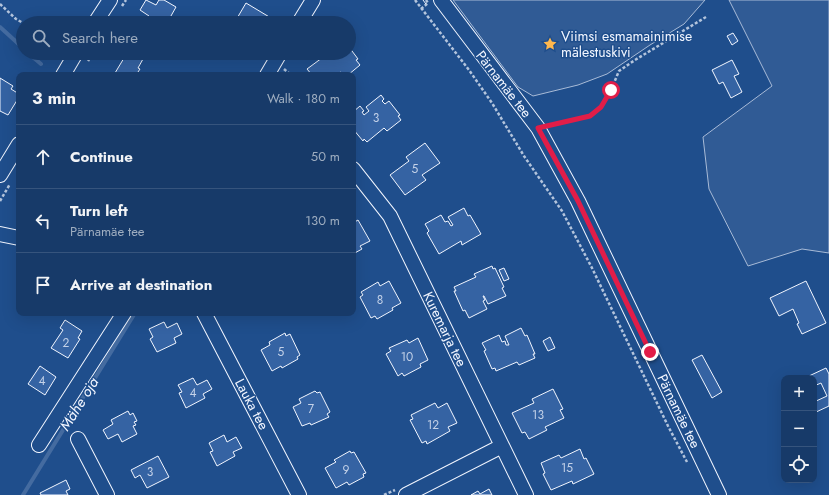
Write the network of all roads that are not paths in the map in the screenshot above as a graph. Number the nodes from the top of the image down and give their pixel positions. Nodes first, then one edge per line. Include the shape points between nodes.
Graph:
1 (110, 0) edge
2 (313, 0) edge
3 (441, 0) edge
4 (100, 16) edge
5 (303, 16) edge
6 (72, 60) edge
7 (277, 60) edge
8 (64, 72) edge
9 (273, 72) edge
10 (16, 149) edge
11 (356, 173) edge
12 (0, 175) edge
13 (0, 234) edge
14 (16, 237) edge
15 (122, 316) edge
16 (206, 316) edge
17 (78, 439) dead end
18 (39, 445) dead end
19 (502, 446) junction
20 (107, 495) edge
21 (299, 495) edge
22 (406, 495) edge
23 (526, 495) edge
24 (719, 495) edge

1 - 4 street
2 - 5 street
3 - 24 street, Pärnamäe tee via 538,128 578,201
6 - 8 street
7 - 9 street
10 - 12 street
11 - 19 street, Kuremarja tee via 390,216
13 - 14 street
15 - 18 street
16 - 21 street, Lauka tee
17 - 20 street
19 - 22 street
19 - 23 street, Kuremarja tee

